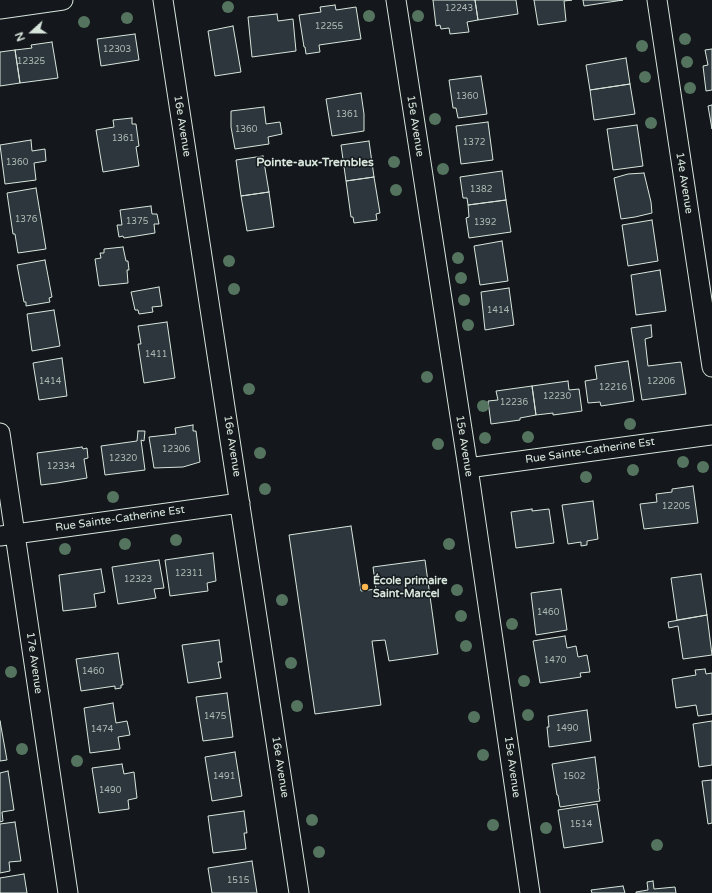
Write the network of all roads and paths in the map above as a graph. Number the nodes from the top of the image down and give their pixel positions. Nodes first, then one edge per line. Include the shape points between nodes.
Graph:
1 (63, 0) edge
2 (163, 0) edge
3 (396, 0) edge
4 (657, 0) edge
5 (0, 9) edge
6 (712, 367) edge
7 (0, 433) edge
8 (712, 435) edge
9 (468, 468) junction
10 (240, 503) junction
11 (8, 535) edge
12 (68, 893) edge
13 (299, 893) edge
14 (530, 893) edge

1 - 5 street
2 - 10 street, 16e Avenue
3 - 9 street, 15e Avenue
4 - 6 street, 14e Avenue
7 - 11 street, 17e Avenue
8 - 9 street, Rue Sainte-Catherine Est
9 - 14 street, 15e Avenue
10 - 11 street, Rue Sainte-Catherine Est
10 - 13 street, 16e Avenue
11 - 12 street, 17e Avenue

